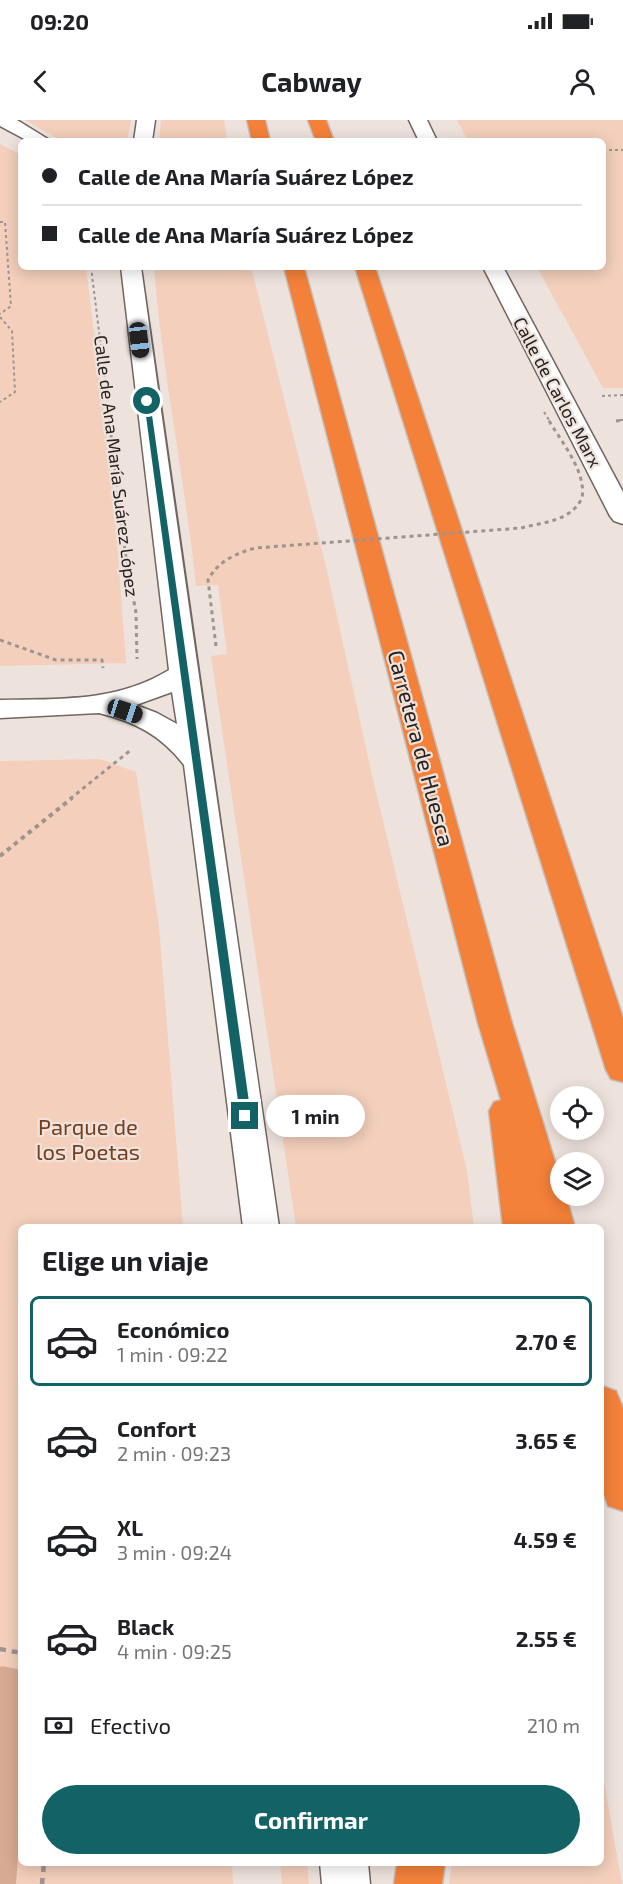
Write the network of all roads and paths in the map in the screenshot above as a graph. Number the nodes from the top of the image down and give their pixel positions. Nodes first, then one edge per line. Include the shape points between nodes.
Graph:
1 (3, 120) edge
2 (146, 120) edge
3 (256, 120) edge
4 (317, 120) edge
5 (330, 120) edge
6 (418, 120) edge
7 (36, 138) edge
8 (143, 138) edge
9 (260, 138) edge
10 (324, 138) edge
11 (332, 138) edge
12 (427, 138) edge
13 (606, 150) edge
14 (623, 150) edge
15 (0, 222) edge
16 (91, 270) edge
17 (130, 270) edge
18 (295, 270) edge
19 (366, 270) edge
20 (495, 270) edge
21 (0, 316) edge
22 (623, 395) edge
23 (602, 396) dead end
24 (0, 402) edge
25 (543, 412) dead end
26 (623, 420) edge
27 (616, 421) dead end
28 (623, 516) edge
29 (0, 640) edge
30 (216, 646) dead end
31 (135, 663) dead end
32 (103, 668) dead end
33 (183, 673) junction
34 (105, 706) junction
35 (0, 709) edge
36 (139, 744) dead end
37 (198, 764) junction
38 (0, 856) edge
39 (495, 1023) junction
40 (623, 1070) edge
41 (261, 1224) edge
42 (520, 1224) edge
43 (557, 1224) edge
44 (604, 1411) edge
45 (623, 1492) edge
46 (0, 1649) edge
47 (18, 1652) edge
48 (44, 1866) edge
49 (344, 1866) edge
50 (421, 1866) edge
51 (42, 1884) edge
52 (346, 1884) edge
53 (418, 1884) edge

1 - 7 street
2 - 8 street
3 - 9 highway
4 - 10 highway
5 - 11 highway
6 - 12 street
13 - 14 path
15 - 21 path via 5,222 11,306
16 - 31 path, Calle de Ana María Suárez López via 123,538 136,607
17 - 33 street, Calle de Ana María Suárez López
18 - 39 highway, Carretera de Huesca
19 - 40 highway
20 - 28 street, Calle de Carlos Marx
21 - 24 path via 12,331 15,392
22 - 23 path
25 - 30 path, bridge via 579,477 583,492 580,503 567,515 521,528 255,548 236,554 224,560 208,580
26 - 27 path
29 - 32 path via 56,660 102,660
33 - 34 street via 151,692
33 - 37 street, Calle de Ana María Suárez López
34 - 35 street
34 - 37 street via 160,724 184,744
36 - 38 path
37 - 41 street, Calle de Ana María Suárez López
39 - 42 highway
39 - 43 highway, Carretera de Huesca
44 - 45 highway
46 - 47 path
48 - 51 path
49 - 52 street
50 - 53 highway

